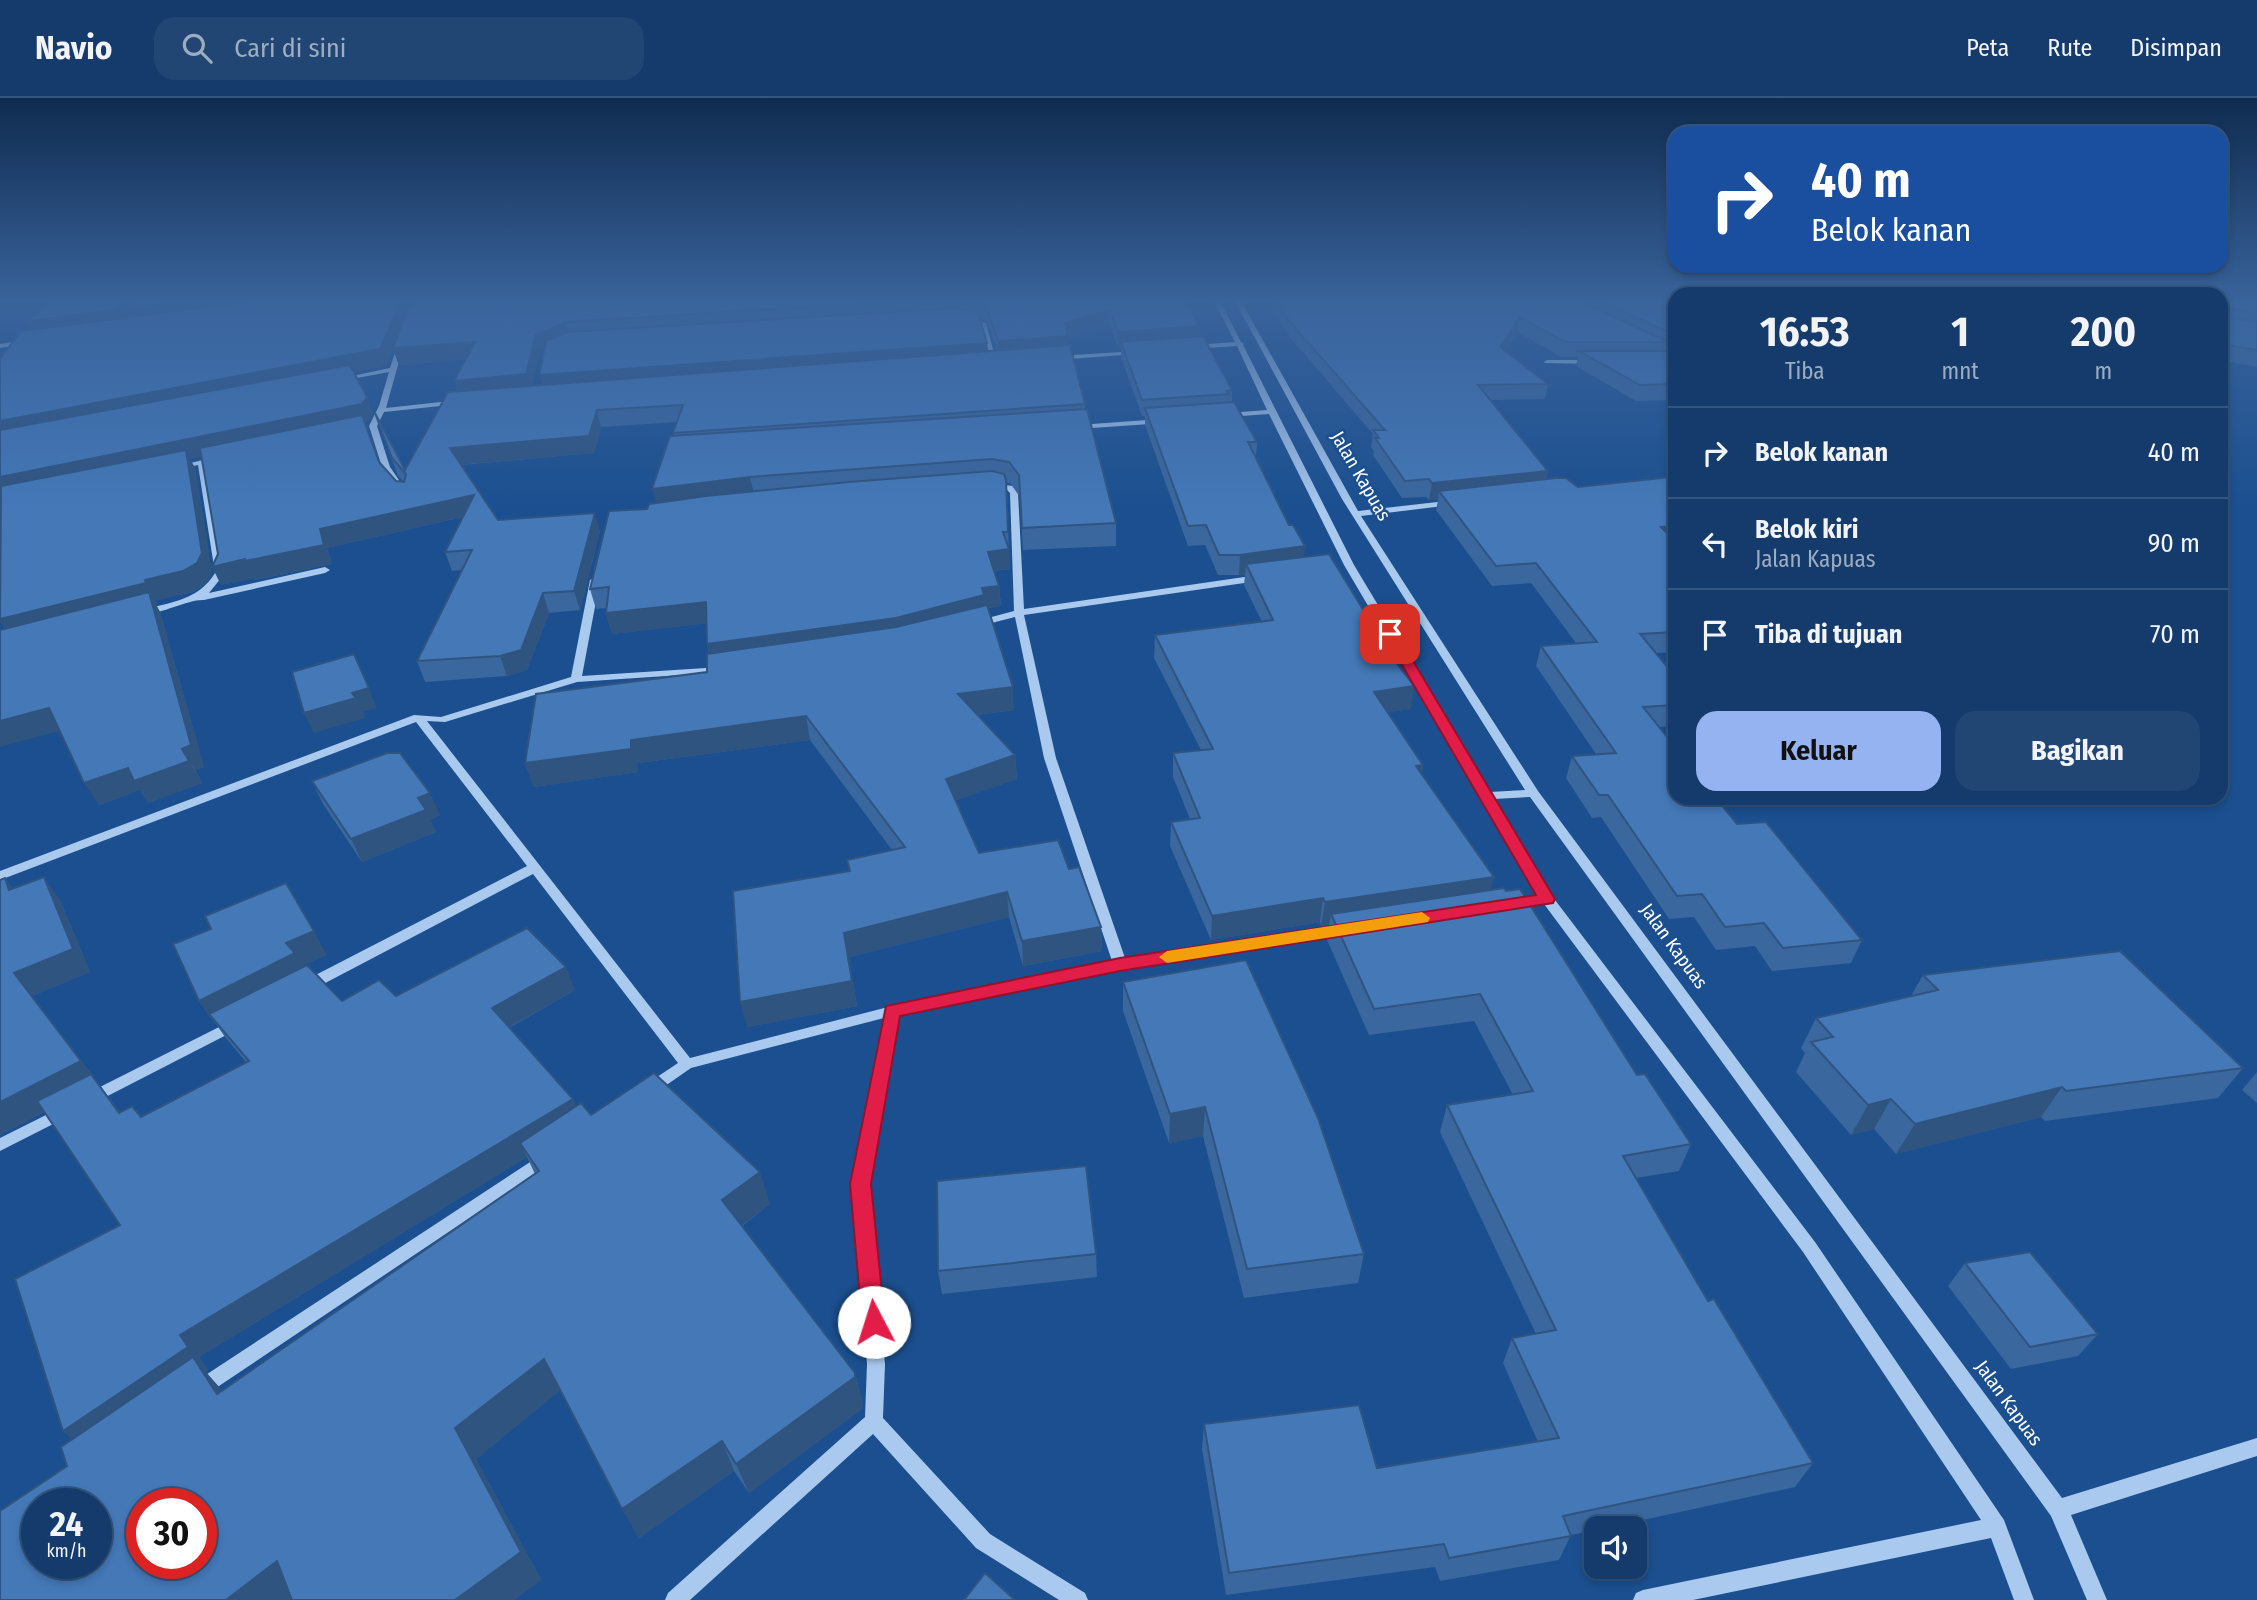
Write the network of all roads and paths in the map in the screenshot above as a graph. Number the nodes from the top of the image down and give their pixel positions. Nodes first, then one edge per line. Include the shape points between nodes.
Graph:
1 (385, 371) edge
2 (391, 371) edge
3 (1253, 371) edge
4 (1277, 371) edge
5 (336, 380) edge
6 (468, 401) edge
7 (383, 410) junction
8 (1272, 412) junction
9 (1218, 416) edge
10 (1165, 420) edge
11 (373, 426) junction
12 (1071, 428) edge
13 (360, 429) edge
14 (227, 457) edge
15 (201, 462) junction
16 (162, 470) edge
17 (983, 486) edge
18 (408, 495) edge
19 (1457, 502) edge
20 (1355, 514) junction
21 (325, 570) dead end
22 (597, 574) edge
23 (1266, 577) edge
24 (194, 599) junction
25 (139, 613) edge
26 (1019, 613) junction
27 (966, 627) edge
28 (733, 668) edge
29 (576, 679) junction
30 (418, 717) junction
31 (1533, 793) junction
32 (1487, 796) junction
33 (536, 867) junction
34 (0, 876) edge
35 (1547, 899) junction
36 (1492, 907) edge
37 (1354, 929) edge
38 (1120, 964) junction
39 (293, 993) edge
40 (892, 1011) junction
41 (244, 1019) edge
42 (687, 1064) junction
43 (640, 1095) edge
44 (0, 1145) edge
45 (560, 1148) edge
46 (181, 1402) edge
47 (874, 1422) junction
48 (2257, 1447) edge
49 (2058, 1509) junction
50 (1997, 1527) junction
51 (675, 1600) edge
52 (1078, 1600) edge
53 (1643, 1600) edge
54 (2024, 1600) edge
55 (2096, 1600) edge

1 - 5 street
2 - 7 street
3 - 8 street
4 - 20 street, Jalan Kapuas
6 - 7 street
7 - 11 street
8 - 9 street
8 - 32 street via 1328,519 1342,566
10 - 12 street
11 - 13 street
11 - 18 street via 392,478
14 - 15 street
15 - 16 street
15 - 24 street via 220,573 213,587
17 - 26 street via 1014,492
19 - 20 street
20 - 31 street, Jalan Kapuas
21 - 24 street
22 - 29 street
23 - 26 street
24 - 25 street
26 - 27 street
26 - 38 street via 1049,758
28 - 29 street
29 - 30 street via 442,720
30 - 33 street
30 - 34 street
31 - 32 street
31 - 49 street, Jalan Kapuas
32 - 35 street
33 - 39 street
33 - 42 street
35 - 36 street
35 - 50 street via 1809,1247
37 - 38 street
38 - 40 street
40 - 42 street
40 - 47 street via 860,1184 876,1352
41 - 44 street
42 - 43 street
45 - 46 street
47 - 51 street
47 - 52 street via 983,1541
48 - 49 street
49 - 55 street, Jalan Kapuas
50 - 53 street
50 - 54 street

